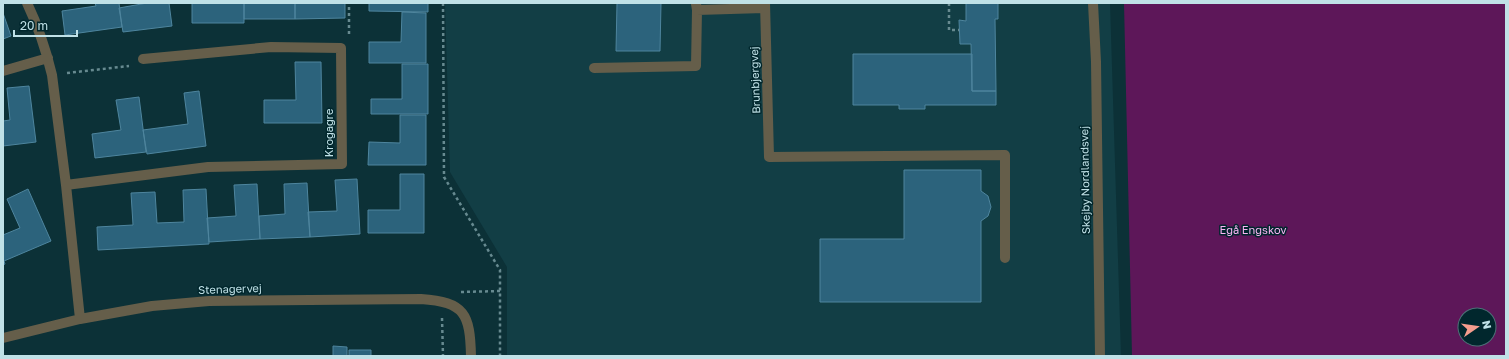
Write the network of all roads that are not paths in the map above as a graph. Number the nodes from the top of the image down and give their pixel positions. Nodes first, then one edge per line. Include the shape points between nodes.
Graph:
1 (27, 3) edge
2 (1093, 3) edge
3 (765, 5) edge
4 (696, 6) edge
5 (48, 58) junction
6 (144, 59) road end
7 (594, 68) dead end
8 (3, 72) edge
9 (66, 185) junction
10 (1005, 258) dead end
11 (80, 319) junction
12 (3, 338) edge
13 (471, 356) edge
14 (1100, 356) edge

1 - 5 street
2 - 14 street, Skejby Nordlandsvej
3 - 4 street
3 - 10 street, Brunbjergvej via 769,157 1005,155
4 - 7 street via 696,66
5 - 8 street
5 - 9 street
6 - 9 street, Krogagre via 271,47 341,48 342,164 208,167
9 - 11 street
11 - 12 street, Stenagervej
11 - 13 street, Stenagervej via 152,306 209,301 421,299 450,304 460,310 469,325

